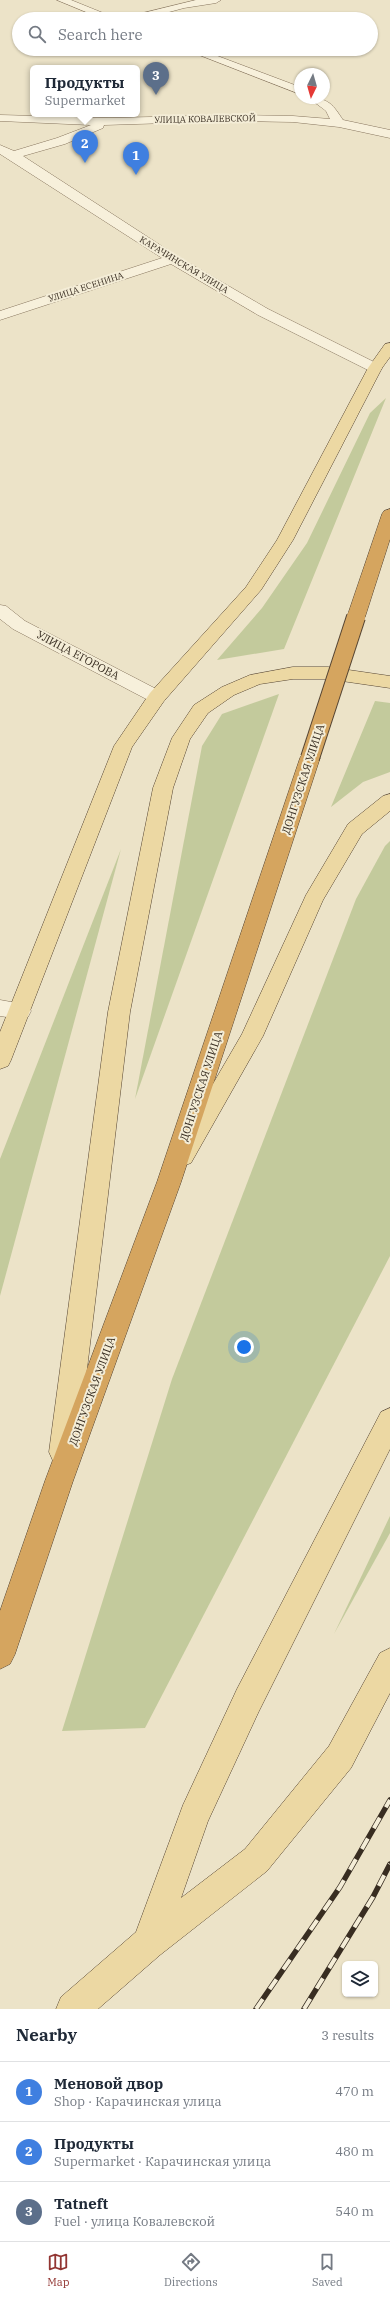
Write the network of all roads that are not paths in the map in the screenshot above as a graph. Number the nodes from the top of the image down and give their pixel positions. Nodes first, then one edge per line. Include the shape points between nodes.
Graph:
1 (62, 0) edge
2 (216, 0) edge
3 (94, 12) edge
4 (156, 12) edge
5 (208, 56) edge
6 (294, 89) edge
7 (324, 104) edge
8 (0, 118) edge
9 (110, 122) junction
10 (339, 123) junction
11 (390, 134) edge
12 (0, 149) edge
13 (13, 155) junction
14 (172, 259) junction
15 (0, 316) edge
16 (390, 347) edge
17 (375, 368) junction
18 (390, 514) edge
19 (0, 610) edge
20 (390, 682) edge
21 (157, 697) junction
22 (390, 801) edge
23 (10, 1010) edge
24 (0, 1060) edge
25 (169, 1182) junction
26 (390, 1421) edge
27 (59, 1481) junction
28 (3, 1644) edge
29 (390, 1663) edge
30 (148, 1943) junction
31 (73, 2009) edge

1 - 3 street
2 - 4 street
5 - 6 street
7 - 10 street
8 - 9 street, УЛИЦА КОВАЛЕВСКОЙ
9 - 10 street, УЛИЦА КОВАЛЕВСКОЙ via 260,118
9 - 13 street via 61,141
10 - 11 street, УЛИЦА КОВАЛЕВСКОЙ
12 - 13 street, КАРАЧИНСКАЯ УЛИЦА
13 - 14 street, КАРАЧИНСКАЯ УЛИЦА
14 - 15 street, УЛИЦА ЕСЕНИНА
14 - 17 street, КАРАЧИНСКАЯ УЛИЦА via 263,312
16 - 17 main road
17 - 21 main road via 281,546 252,590
18 - 25 highway, ДОНГУЗСКАЯ УЛИЦА, bridge
19 - 21 street, УЛИЦА ЕГОРОВА via 20,625
20 - 27 main road via 328,673 293,673 256,679 228,691 201,709 181,738 164,788 119,1012
21 - 23 main road via 123,746
22 - 25 main road via 355,829 313,900 252,1036
23 - 24 main road
25 - 27 highway, ДОНГУЗСКАЯ УЛИЦА
26 - 30 main road via 248,1700 194,1816
27 - 28 highway, ДОНГУЗСКАЯ УЛИЦА
29 - 30 main road via 340,1757 256,1860
30 - 31 main road

